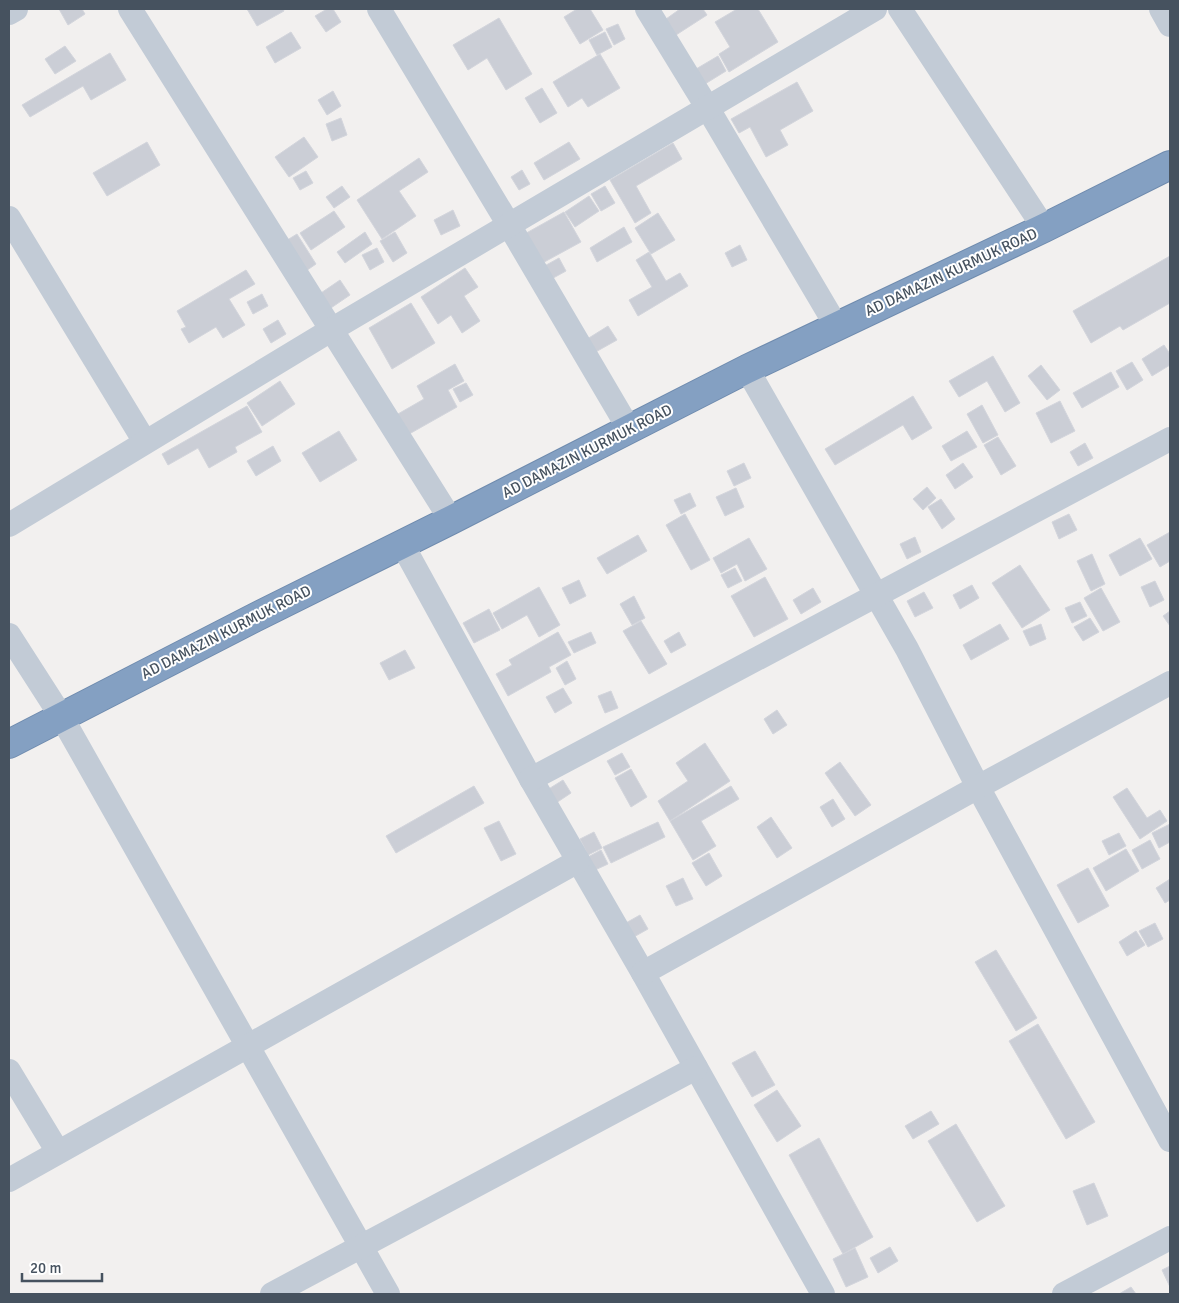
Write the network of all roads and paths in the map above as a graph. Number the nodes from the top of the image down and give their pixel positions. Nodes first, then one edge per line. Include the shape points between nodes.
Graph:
1 (16, 9) edge
2 (130, 9) edge
3 (379, 9) edge
4 (647, 9) edge
5 (875, 9) edge
6 (900, 9) edge
7 (1161, 9) edge
8 (9, 13) edge
9 (1170, 24) edge
10 (708, 108) junction
11 (1170, 165) edge
12 (9, 218) edge
13 (509, 225) junction
14 (1044, 228) junction
15 (837, 327) junction
16 (331, 330) junction
17 (747, 369) junction
18 (629, 429) junction
19 (1170, 439) edge
20 (145, 442) junction
21 (451, 520) junction
22 (9, 525) edge
23 (402, 544) junction
24 (876, 595) junction
25 (9, 635) edge
26 (1170, 683) edge
27 (62, 716) junction
28 (9, 744) edge
29 (531, 778) junction
30 (978, 787) junction
31 (578, 862) junction
32 (643, 973) junction
33 (249, 1046) junction
34 (696, 1068) junction
35 (9, 1071) edge
36 (1170, 1140) edge
37 (58, 1152) junction
38 (9, 1180) edge
39 (1170, 1238) edge
40 (362, 1247) junction
41 (272, 1294) edge
42 (388, 1294) edge
43 (823, 1294) edge
44 (1064, 1294) edge

1 - 8 street
2 - 16 street
3 - 13 street
4 - 10 street
5 - 10 street
6 - 14 street
7 - 9 street
10 - 13 street
10 - 15 street
11 - 14 highway, AD DAMAZIN KURMUK ROAD
12 - 20 street
13 - 16 street
13 - 18 street
14 - 15 highway, AD DAMAZIN KURMUK ROAD
15 - 17 highway, AD DAMAZIN KURMUK ROAD
16 - 20 street
16 - 21 street
17 - 18 highway, AD DAMAZIN KURMUK ROAD
17 - 24 street
18 - 21 highway, AD DAMAZIN KURMUK ROAD
19 - 24 street
20 - 22 street
21 - 23 highway, AD DAMAZIN KURMUK ROAD
23 - 27 highway, AD DAMAZIN KURMUK ROAD
23 - 29 street
24 - 29 street
24 - 30 street
25 - 27 street
26 - 30 street
27 - 28 highway, AD DAMAZIN KURMUK ROAD
27 - 33 street
29 - 31 street
30 - 32 street
30 - 36 street
31 - 32 street
31 - 33 street
32 - 34 street
33 - 37 street
33 - 40 street
34 - 40 street
34 - 43 street
35 - 37 street
37 - 38 street
39 - 44 street
40 - 41 street
40 - 42 street

